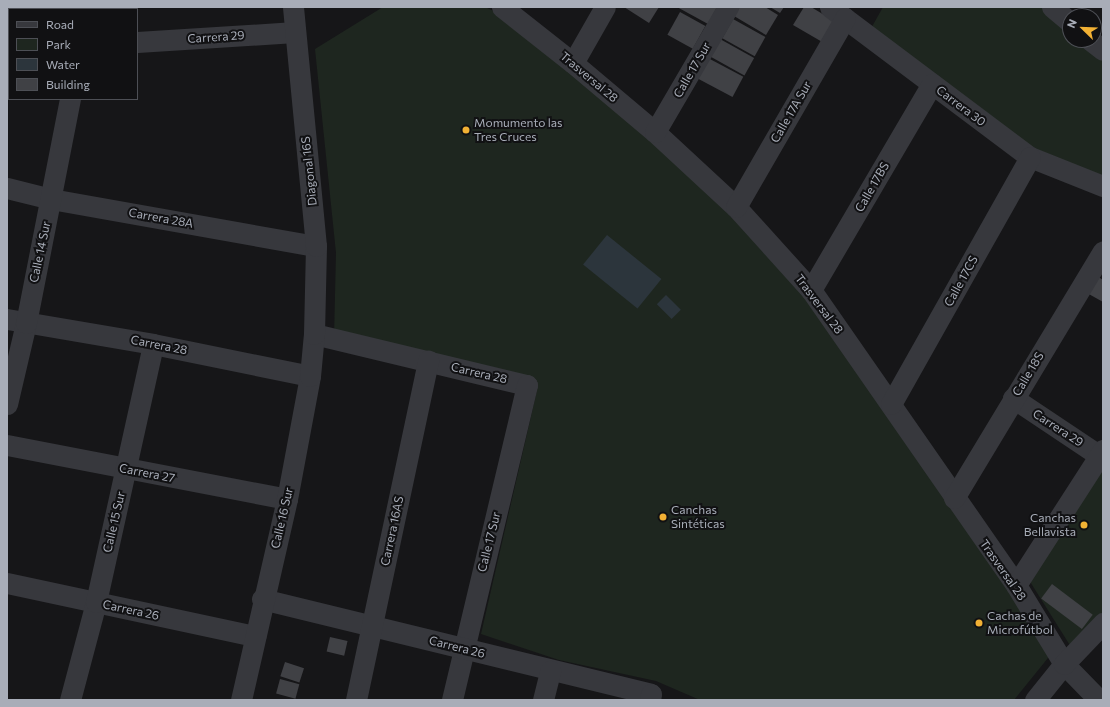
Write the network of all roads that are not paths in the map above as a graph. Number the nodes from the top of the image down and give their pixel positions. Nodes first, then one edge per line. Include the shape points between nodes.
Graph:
1 (293, 7) edge
2 (502, 7) edge
3 (605, 7) edge
4 (728, 7) edge
5 (1052, 7) edge
6 (838, 13) edge
7 (1062, 15) edge
8 (295, 32) junction
9 (138, 42) edge
10 (573, 62) junction
11 (932, 84) junction
12 (70, 100) edge
13 (655, 132) junction
14 (1030, 157) junction
15 (1103, 186) edge
16 (7, 188) edge
17 (51, 199) junction
18 (736, 207) junction
19 (316, 246) junction
20 (1103, 250) edge
21 (811, 290) junction
22 (16, 321) edge
23 (314, 334) junction
24 (153, 344) junction
25 (428, 361) junction
26 (310, 376) junction
27 (527, 385) joint
28 (1013, 398) junction
29 (7, 404) edge
30 (891, 404) junction
31 (7, 445) edge
32 (1102, 454) edge
33 (127, 469) junction
34 (954, 498) junction
35 (287, 499) junction
36 (7, 582) edge
37 (1016, 585) junction
38 (262, 600) junction
39 (96, 602) junction
40 (1103, 623) edge
41 (371, 625) junction
42 (255, 636) junction
43 (463, 649) junction
44 (1064, 664) junction
45 (550, 671) junction
46 (650, 697) edge
47 (70, 700) edge
48 (241, 700) edge
49 (356, 700) edge
50 (452, 700) edge
51 (543, 700) edge
52 (1035, 700) edge
53 (1099, 700) edge

1 - 8 street, Diagonal 16S
2 - 10 street, Trasversal 28
3 - 10 street
4 - 13 street, Calle 17 Sur
5 - 7 street
6 - 11 street, Carrera 30
6 - 18 street, Calle 17A Sur
8 - 9 street, Carrera 29
8 - 19 street, Diagonal 16S
10 - 13 street, Trasversal 28
11 - 14 street, Carrera 30
11 - 21 street, Calle 17BS
12 - 17 street, Calle 14 Sur
13 - 18 street, Trasversal 28
14 - 15 street, Carrera 30
14 - 30 street, Calle 17CS
16 - 17 street, Carrera 28A
17 - 19 street, Carrera 28A
17 - 22 street, Calle 14 Sur
18 - 21 street, Trasversal 28
19 - 23 street, Diagonal 16S
20 - 28 street, Calle 18S
21 - 30 street, Trasversal 28
22 - 24 street, Carrera 28
22 - 29 street, Calle 14 Sur
23 - 25 street, Carrera 28
23 - 26 street, Calle 16 Sur
24 - 26 street, Carrera 28
24 - 33 street, Calle 15 Sur
25 - 27 street, Carrera 28
25 - 41 street, Carrera 16AS
26 - 35 street, Calle 16 Sur
27 - 43 street, Calle 17 Sur
28 - 32 street, Carrera 29
28 - 34 street, Calle 18S
30 - 34 street, Trasversal 28
31 - 33 street, Carrera 27
32 - 37 street
33 - 35 street, Carrera 27
33 - 39 street, Calle 15 Sur
34 - 37 street, Trasversal 28
35 - 38 street, Calle 16 Sur
36 - 39 street, Carrera 26
37 - 44 street, Trasversal 28
38 - 41 street, Carrera 26
38 - 42 street, Calle 16 Sur
39 - 42 street, Carrera 26
39 - 47 street, Calle 15 Sur
40 - 44 street
41 - 43 street, Carrera 26
41 - 49 street, Carrera 16AS
42 - 48 street, Calle 16 Sur
43 - 45 street, Carrera 26
43 - 50 street, Calle 17 Sur
44 - 52 street
44 - 53 street
45 - 46 street, Carrera 26
45 - 51 street

